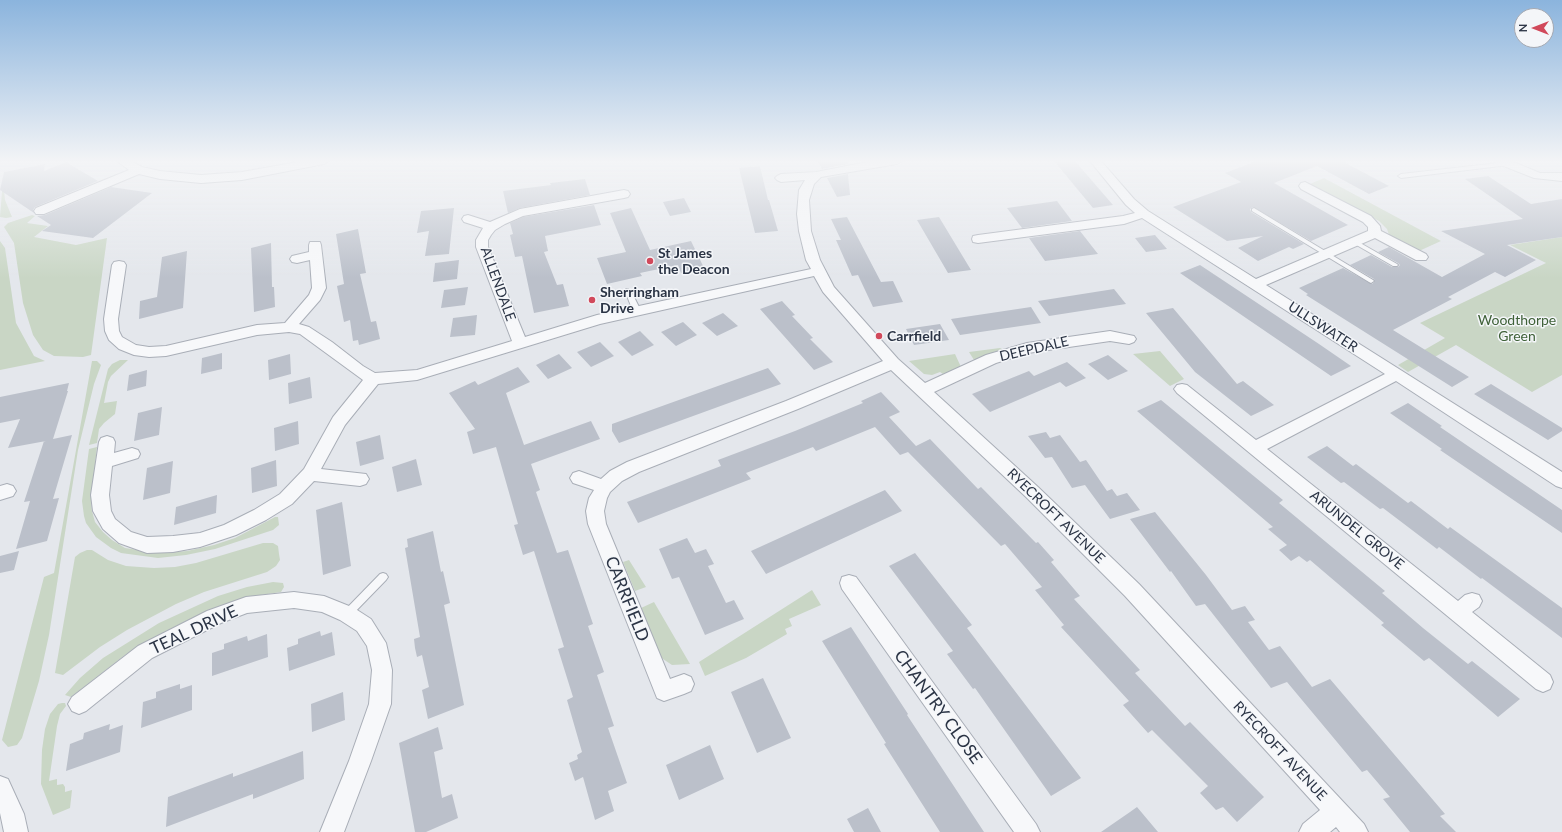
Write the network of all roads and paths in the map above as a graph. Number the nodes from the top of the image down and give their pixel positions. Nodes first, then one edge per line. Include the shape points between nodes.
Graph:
1 (67, 200) edge
2 (592, 200) edge
3 (803, 200) edge
4 (1128, 200) edge
5 (1331, 200) edge
6 (1254, 210) dead end
7 (40, 211) dead end
8 (1144, 214) junction
9 (468, 219) dead end
10 (491, 227) junction
11 (1375, 233) junction
12 (977, 239) dead end
13 (1355, 242) junction
14 (1327, 255) junction
15 (1421, 257) dead end
16 (297, 259) dead end
17 (119, 265) dead end
18 (1395, 265) dead end
19 (818, 272) junction
20 (1371, 281) dead end
21 (1256, 284) junction
22 (628, 291) dead end
23 (637, 311) junction
24 (290, 327) junction
25 (1129, 339) dead end
26 (520, 343) junction
27 (894, 363) junction
28 (1397, 374) junction
29 (373, 379) junction
30 (1182, 389) dead end
31 (922, 391) junction
32 (107, 442) dead end
33 (1255, 448) junction
34 (132, 454) dead end
35 (104, 462) junction
36 (310, 474) junction
37 (579, 478) dead end
38 (360, 479) dead end
39 (1562, 481) edge
40 (604, 487) junction
41 (383, 577) dead end
42 (849, 583) dead end
43 (347, 614) junction
44 (1543, 682) dead end
45 (684, 684) dead end
46 (79, 704) dead end
47 (0, 787) edge
48 (1336, 812) junction
49 (16, 832) edge
50 (332, 832) edge
51 (1028, 832) edge
52 (1311, 832) edge
53 (1356, 832) edge

1 - 7 street
2 - 10 street, ALLENDALE via 520,213
3 - 19 street, RYECROFT AVENUE via 809,247
4 - 8 street, ULLSWATER
5 - 11 street via 1367,219 1374,226
6 - 14 lane
8 - 12 street via 1124,220
8 - 21 street, ULLSWATER
9 - 10 street, ALLENDALE
10 - 26 street, ALLENDALE via 482,240 482,247
11 - 13 street
11 - 15 street
13 - 14 street
13 - 18 lane
14 - 20 lane
14 - 21 street
16 - 24 street via 315,250 319,288 315,297
17 - 24 street via 112,331 116,340 134,350 166,351 257,330
19 - 23 street
19 - 27 street, RYECROFT AVENUE via 840,304
21 - 28 street, ULLSWATER
22 - 23 lane
23 - 26 street
24 - 29 street via 304,330
25 - 31 street, DEEPDALE via 1110,336 1027,348 991,359
26 - 29 street via 417,376
27 - 31 street, RYECROFT AVENUE
27 - 40 street, CARRFIELD via 633,467 616,476
28 - 33 street
28 - 39 street, ULLSWATER
29 - 36 street via 339,422
30 - 33 street, ARUNDEL GROVE
31 - 48 street, RYECROFT AVENUE via 1032,492 1132,590
32 - 35 street
33 - 44 street, ARUNDEL GROVE via 1465,606
34 - 35 street
35 - 36 street via 100,495 102,512 109,524 125,538 147,545 200,540 230,530 286,499
36 - 38 street
37 - 40 street
40 - 45 street, CARRFIELD via 595,511 597,524 631,611 664,691
41 - 43 lane
42 - 51 street, CHANTRY CLOSE
43 - 46 street, TEAL DRIVE via 324,604 294,600 246,605 214,617 146,652
43 - 50 street, TEAL DRIVE via 364,625 376,643 382,670 381,697 360,761
47 - 49 street via 12,814
48 - 52 street
48 - 53 street, RYECROFT AVENUE

